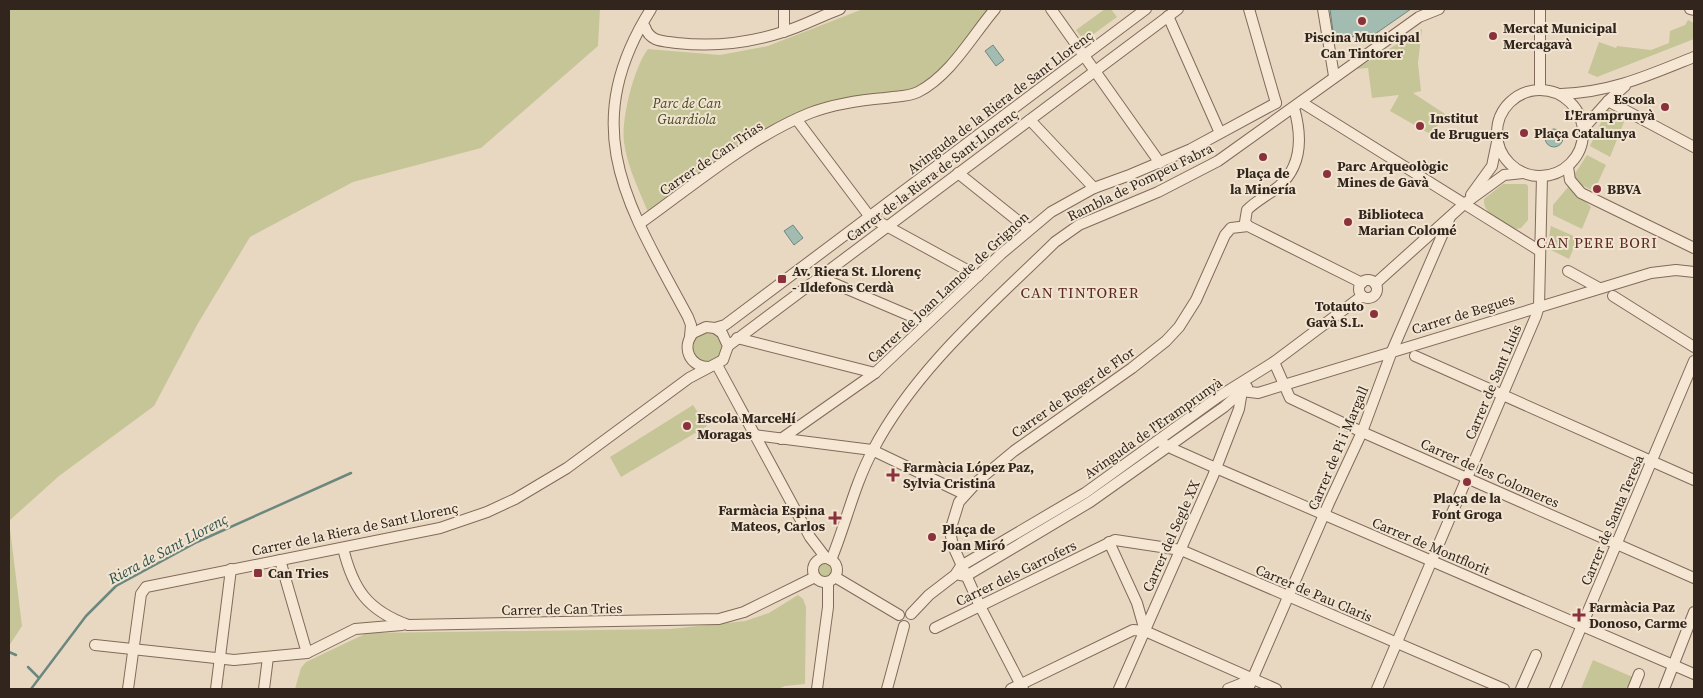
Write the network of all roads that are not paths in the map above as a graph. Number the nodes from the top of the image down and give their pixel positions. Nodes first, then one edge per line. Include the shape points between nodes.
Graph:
1 (650, 9) edge
2 (657, 9) edge
3 (784, 9) edge
4 (840, 9) edge
5 (995, 9) edge
6 (1051, 9) edge
7 (1146, 9) edge
8 (1178, 9) edge
9 (1249, 9) edge
10 (1323, 9) edge
11 (1439, 9) edge
12 (1540, 9) edge
13 (1690, 9) edge
14 (1694, 10) edge
15 (1168, 16) junction
16 (646, 27) junction
17 (784, 32) junction
18 (1085, 55) junction
19 (1694, 57) edge
20 (1097, 71) junction
21 (1334, 76) junction
22 (1627, 84) junction
23 (1540, 89) junction
24 (1561, 94) junction
25 (1608, 101) junction
26 (1272, 106) junction
27 (1294, 107) junction
28 (1276, 118) junction
29 (797, 120) junction
30 (1030, 120) junction
31 (1584, 128) junction
32 (1220, 133) junction
33 (1497, 140) junction
34 (1694, 147) edge
35 (1160, 163) junction
36 (1568, 167) junction
37 (958, 173) junction
38 (1523, 173) junction
39 (1542, 176) junction
40 (1094, 188) junction
41 (1464, 204) junction
42 (870, 217) junction
43 (1450, 217) junction
44 (642, 222) junction
45 (888, 225) junction
46 (1248, 226) junction
47 (1028, 229) junction
48 (1694, 248) edge
49 (1540, 251) junction
50 (1568, 271) dead end
51 (1694, 272) edge
52 (978, 276) junction
53 (819, 277) junction
54 (1362, 283) junction
55 (1375, 284) junction
56 (1599, 288) junction
57 (1362, 296) junction
58 (1613, 296) dead end
59 (1539, 306) junction
60 (927, 323) junction
61 (712, 327) junction
62 (690, 338) junction
63 (737, 338) junction
64 (728, 346) junction
65 (1694, 348) edge
66 (1392, 351) junction
67 (1415, 356) dead end
68 (692, 361) junction
69 (1694, 361) edge
70 (1274, 362) junction
71 (713, 366) junction
72 (875, 373) junction
73 (689, 378) junction
74 (1284, 384) junction
75 (1242, 391) junction
76 (1502, 396) junction
77 (1362, 432) junction
78 (754, 435) junction
79 (781, 439) junction
80 (1159, 440) junction
81 (1169, 446) junction
82 (872, 450) junction
83 (1652, 461) junction
84 (1216, 468) junction
85 (1468, 478) junction
86 (1694, 480) edge
87 (964, 494) junction
88 (1324, 514) junction
89 (812, 540) junction
90 (1109, 542) junction
91 (1616, 545) junction
92 (343, 548) junction
93 (1181, 550) junction
94 (829, 559) junction
95 (280, 560) junction
96 (1432, 562) junction
97 (815, 563) junction
98 (231, 569) junction
99 (961, 572) junction
100 (814, 576) junction
101 (1694, 578) edge
102 (831, 579) junction
103 (1288, 596) junction
104 (980, 606) junction
105 (1694, 612) edge
106 (911, 614) junction
107 (899, 615) junction
108 (408, 625) junction
109 (1582, 625) junction
110 (904, 626) junction
111 (935, 628) dead end
112 (1145, 631) junction
113 (1396, 643) junction
114 (95, 645) dead end
115 (133, 650) junction
116 (306, 653) junction
117 (1536, 654) dead end
118 (268, 657) junction
119 (220, 660) junction
120 (1674, 665) junction
121 (1639, 674) dead end
122 (1694, 674) edge
123 (1253, 679) junction
124 (1018, 688) edge
125 (128, 689) edge
126 (216, 689) edge
127 (264, 689) edge
128 (817, 689) edge
129 (887, 689) edge
130 (1118, 689) edge
131 (1228, 689) edge
132 (1248, 689) edge
133 (1276, 689) edge
134 (1377, 689) edge
135 (1504, 689) edge
136 (1521, 689) edge
137 (1555, 689) edge
138 (1633, 689) edge
139 (1664, 689) edge

1 - 62 street via 635,35 621,72 614,115 615,147 631,209 688,317
2 - 16 street
3 - 17 street
4 - 17 street
5 - 29 street, Carrer de Can Trias via 934,81 917,92 846,104 810,113
6 - 18 street
7 - 18 street, Avinguda de la Riera de Sant Llorenç
8 - 15 street, Carrer de la Riera de Sant Llorenç
9 - 26 street
10 - 21 street
11 - 21 street, Rambla de Pompeu Fabra via 1419,17
12 - 23 street
13 - 14 street
15 - 20 street, Carrer de la Riera de Sant Llorenç
15 - 32 street
16 - 17 street via 656,40 701,45 750,40
16 - 44 street via 625,76 619,126 622,162
18 - 20 street
18 - 42 street, Avinguda de la Riera de Sant Llorenç
19 - 22 street
20 - 30 street, Carrer de la Riera de Sant Llorenç
20 - 35 street
21 - 27 street, Rambla de Pompeu Fabra
22 - 24 street via 1590,93
22 - 25 street
23 - 24 street
23 - 33 street via 1521,94 1509,103 1499,120
24 - 31 street via 1576,108
25 - 31 street
25 - 34 street
26 - 27 street
26 - 28 street
26 - 32 street, Carrer de Joan Lamote de Grignon
27 - 28 street, Rambla de Pompeu Fabra
27 - 41 street
27 - 46 street via 1300,137 1295,163 1280,185 1247,210 1245,222
28 - 82 street, Rambla de Pompeu Fabra via 1218,161 1158,192 1079,225 1055,242 925,371
29 - 42 street
29 - 44 street, Carrer de Can Trias via 735,155
30 - 37 street, Carrer de la Riera de Sant Llorenç
30 - 40 street
31 - 36 street via 1581,149
32 - 35 street, Carrer de Joan Lamote de Grignon
33 - 38 street via 1506,159
33 - 41 street via 1492,166
35 - 40 street, Carrer de Joan Lamote de Grignon
36 - 39 street
36 - 48 street via 1570,180 1582,193
37 - 45 street, Carrer de la Riera de Sant Llorenç
37 - 47 street
38 - 39 street
38 - 41 street via 1504,175
39 - 49 street
40 - 47 street, Carrer de Joan Lamote de Grignon via 1050,212
41 - 43 street
41 - 49 street
42 - 45 street
42 - 61 street, Avinguda de la Riera de Sant Llorenç via 725,325
43 - 55 street
43 - 66 street, Carrer de Pi i Margall
44 - 61 street via 693,314 699,322
45 - 52 street
45 - 53 street, Carrer de la Riera de Sant Llorenç
46 - 54 street
46 - 87 street, Carrer de Roger de Flor via 1231,228 1225,235 1196,300 1166,341 1014,451
47 - 52 street, Carrer de Joan Lamote de Grignon
49 - 59 street
50 - 56 street
51 - 56 street, Carrer de Begues via 1651,273
52 - 60 street, Carrer de Joan Lamote de Grignon
53 - 60 street
53 - 63 street, Carrer de la Riera de Sant Llorenç
54 - 55 street via 1369,280
54 - 57 street via 1359,289
55 - 57 street via 1374,295
56 - 59 street, Carrer de Begues
57 - 70 street, Avinguda de l'Eramprunyà
58 - 65 street
59 - 66 street, Carrer de Begues
59 - 76 street, Carrer de Sant Lluís
60 - 72 street, Carrer de Joan Lamote de Grignon
61 - 62 street via 697,329
61 - 64 street via 725,336
62 - 68 street via 687,351
63 - 64 street, Carrer de la Riera de Sant Llorenç
63 - 72 street
64 - 71 street, Carrer de la Riera de Sant Llorenç via 726,357
66 - 74 street, Carrer de Begues
66 - 77 street, Carrer de Pi i Margall
67 - 76 street
68 - 71 street via 700,366
68 - 73 street via 693,370
69 - 83 street, Carrer de Santa Teresa
70 - 74 street, Carrer de les Colomeres
70 - 75 street, Avinguda de l'Eramprunyà
70 - 80 street, Avinguda de l'Eramprunyà
71 - 73 street, Carrer de la Riera de Sant Llorenç
71 - 78 street
72 - 79 street, Carrer de Joan Lamote de Grignon
73 - 92 street, Carrer de la Riera de Sant Llorenç via 567,468 516,499 440,528
74 - 75 street, Carrer de Begues via 1258,393
74 - 77 street, Carrer de les Colomeres via 1290,398
75 - 81 street, Avinguda de l'Eramprunyà
75 - 84 street, Carrer del Segle XX via 1239,409
76 - 83 street
76 - 85 street, Carrer de Sant Lluís
77 - 85 street, Carrer de les Colomeres
77 - 88 street, Carrer de Pi i Margall
78 - 79 street
78 - 89 street
79 - 82 street
80 - 81 street, Carrer de Montflorit
80 - 99 street, Avinguda de l'Eramprunyà via 1085,493
81 - 84 street, Carrer de Montflorit
81 - 99 street, Avinguda de l'Eramprunyà via 1090,502
82 - 87 street
82 - 94 street, Rambla de Pompeu Fabra
83 - 86 street
83 - 91 street, Carrer de Santa Teresa
84 - 88 street, Carrer de Montflorit
84 - 93 street, Carrer del Segle XX
85 - 91 street, Carrer de les Colomeres
85 - 96 street, Carrer de Sant Lluís
87 - 99 street, Carrer de Roger de Flor via 950,531
88 - 96 street, Carrer de Montflorit
88 - 103 street, Carrer de Pi i Margall
89 - 94 street
89 - 97 street
90 - 93 street, Carrer de Pau Claris via 1116,540
90 - 104 street, Carrer dels Garrofers
90 - 112 street via 1137,603
91 - 101 street, Carrer de les Colomeres
91 - 109 street, Carrer de Santa Teresa
92 - 95 street, Carrer de la Riera de Sant Llorenç
92 - 108 street, Carrer de Can Tries via 351,576 364,597 383,614
93 - 103 street, Carrer de Pau Claris
93 - 112 street, Carrer del Segle XX
94 - 97 street
94 - 102 street via 836,566
95 - 98 street, Carrer de la Riera de Sant Llorenç
95 - 116 street
96 - 109 street, Carrer de Montflorit
96 - 113 street, Carrer de Sant Lluís
97 - 100 street
98 - 115 street, Carrer de la Riera de Sant Llorenç via 146,587 141,594
98 - 119 street
99 - 104 street, Carrer de Roger de Flor
99 - 106 street, Avinguda de l'Eramprunyà via 929,595
100 - 102 street via 822,582
100 - 108 street, Carrer de Can Tries via 744,612 719,619
102 - 107 street
102 - 128 street
103 - 113 street, Carrer de Pau Claris
103 - 123 street, Carrer de Pi i Margall
104 - 111 street, Carrer dels Garrofers
104 - 124 street, Carrer de Roger de Flor
105 - 120 street
106 - 107 street via 904,612
106 - 110 street via 912,623
107 - 110 street via 899,622
108 - 116 street via 355,629
109 - 120 street, Carrer de Montflorit
109 - 137 street, Carrer de Santa Teresa
110 - 129 street
112 - 123 street
112 - 124 street via 1133,630
112 - 130 street, Carrer del Segle XX
113 - 134 street, Carrer de Sant Lluís
113 - 135 street, Carrer de Pau Claris
114 - 115 street
115 - 119 street
115 - 125 street
116 - 118 street
117 - 136 street
118 - 119 street
118 - 127 street
119 - 126 street
120 - 122 street, Carrer de Montflorit
120 - 139 street
121 - 138 street
123 - 131 street
123 - 132 street, Carrer de Pi i Margall
123 - 133 street

